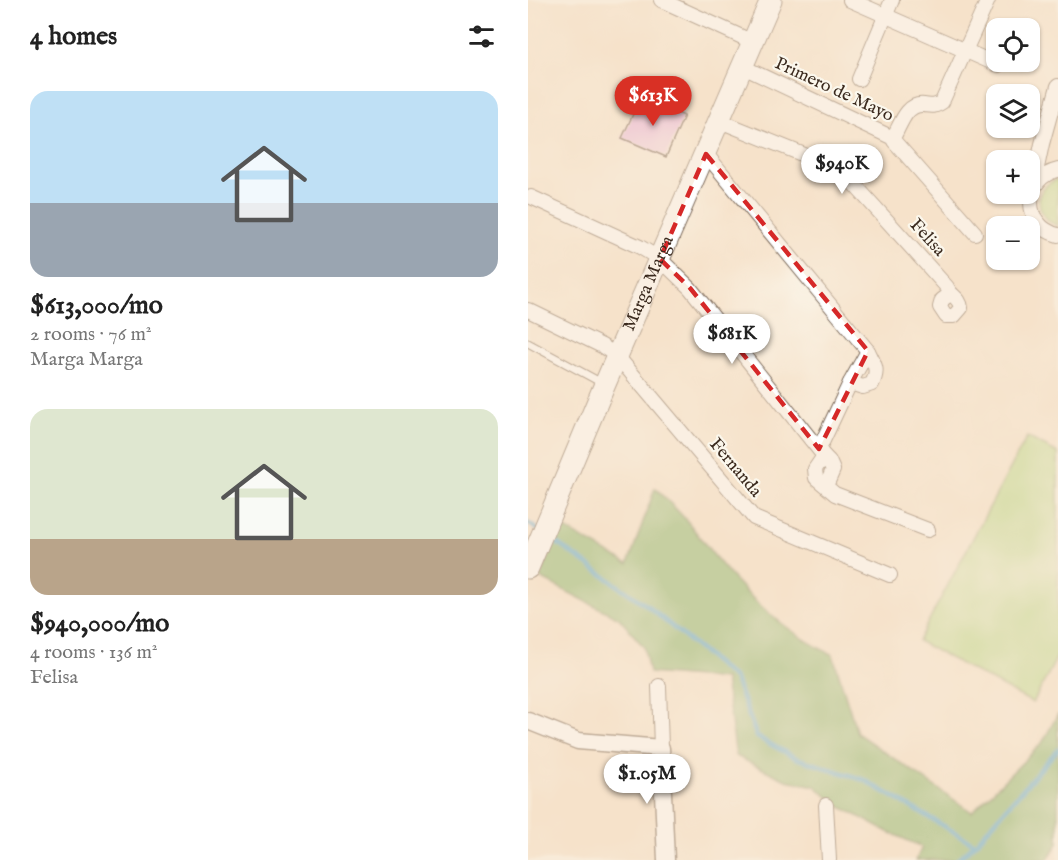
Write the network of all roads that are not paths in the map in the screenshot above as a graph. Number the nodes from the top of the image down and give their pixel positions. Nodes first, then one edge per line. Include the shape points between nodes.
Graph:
1 (661, 0) edge
2 (771, 0) edge
3 (850, 0) edge
4 (892, 0) edge
5 (988, 0) edge
6 (885, 16) junction
7 (753, 42) junction
8 (965, 51) junction
9 (986, 60) edge
10 (743, 67) junction
11 (859, 79) dead end
12 (1058, 86) edge
13 (720, 121) junction
14 (893, 138) junction
15 (1040, 153) edge
16 (706, 154) junction
17 (1058, 170) edge
18 (1040, 179) edge
19 (531, 197) dead end
20 (1030, 204) edge
21 (975, 233) dead end
22 (1058, 235) edge
23 (660, 259) junction
24 (950, 294) dead end
25 (528, 310) edge
26 (528, 343) edge
27 (868, 351) junction
28 (617, 356) junction
29 (850, 383) junction
30 (605, 384) junction
31 (821, 453) junction
32 (928, 530) dead end
33 (528, 568) edge
34 (890, 574) dead end
35 (659, 686) dead end
36 (528, 721) edge
37 (661, 748) junction
38 (826, 805) dead end
39 (666, 860) edge
40 (829, 860) edge

1 - 7 street
2 - 7 main road, Marga Marga
3 - 6 street
4 - 6 street
5 - 8 street
6 - 8 street
6 - 11 street
7 - 10 main road, Marga Marga
8 - 9 street
8 - 14 street via 942,102 934,108 915,106 908,111
10 - 13 main road, Marga Marga
10 - 14 street, Primero de Mayo
12 - 15 street
13 - 16 main road, Marga Marga
13 - 24 street, Felisa via 844,173
14 - 21 street, Primero de Mayo
16 - 23 main road, Marga Marga
16 - 27 street
17 - 18 street
19 - 23 street
20 - 22 street via 1036,222
23 - 28 main road, Marga Marga
23 - 31 street via 690,288
25 - 28 street, Fernanda
26 - 30 lane
27 - 29 street
27 - 29 street via 877,375 873,384 863,387
28 - 30 main road, Marga Marga
28 - 34 street, Fernanda via 754,518
29 - 31 street
30 - 33 main road, Marga Marga
31 - 32 street via 833,470 826,486 835,495
35 - 37 street
36 - 37 street via 578,741
37 - 39 street
38 - 40 street

